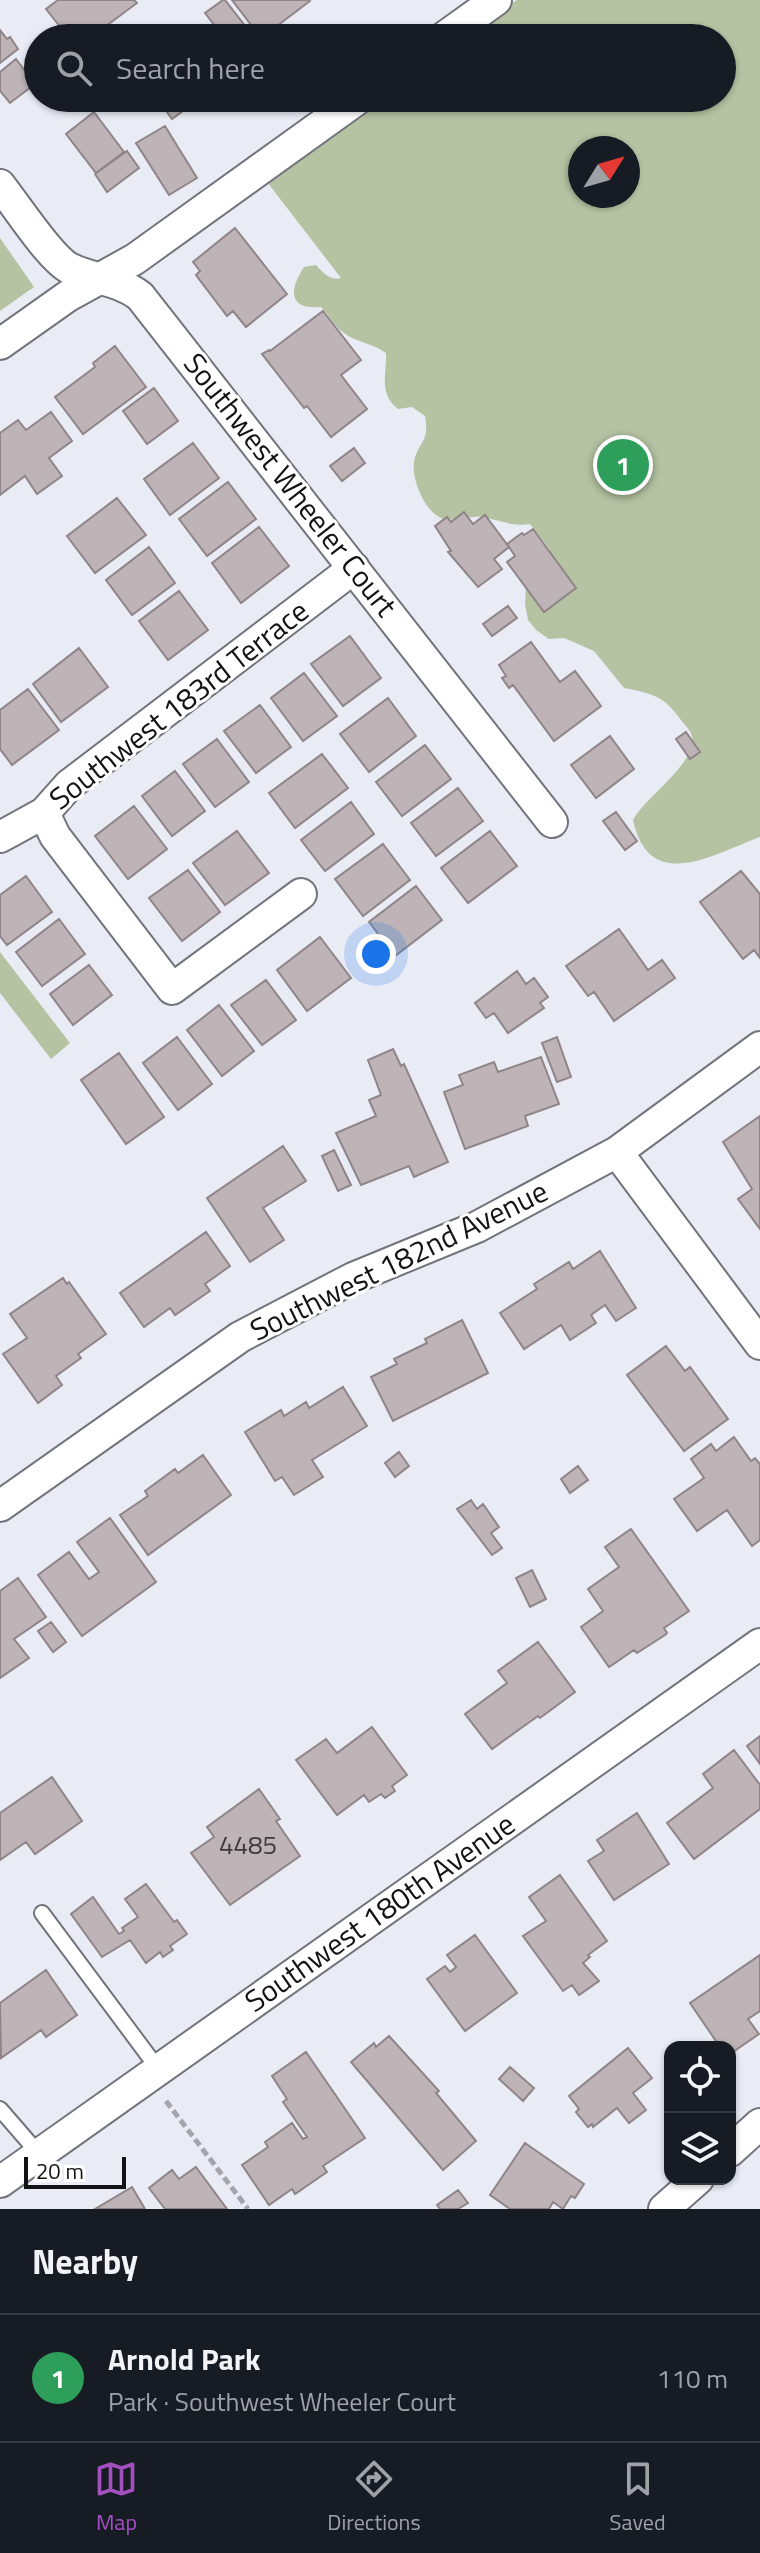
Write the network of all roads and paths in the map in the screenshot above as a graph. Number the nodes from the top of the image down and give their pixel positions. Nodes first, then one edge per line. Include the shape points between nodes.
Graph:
1 (496, 0) edge
2 (463, 24) edge
3 (340, 112) edge
4 (0, 185) edge
5 (103, 278) junction
6 (0, 344) edge
7 (354, 568) junction
8 (44, 813) junction
9 (552, 822) dead end
10 (0, 837) edge
11 (301, 894) dead end
12 (760, 1047) edge
13 (617, 1152) junction
14 (760, 1344) edge
15 (0, 1506) edge
16 (760, 1644) edge
17 (42, 1913) dead end
18 (154, 2074) junction
19 (0, 2109) edge
20 (760, 2124) edge
21 (736, 2146) edge
22 (39, 2154) junction
23 (0, 2182) edge
24 (691, 2185) edge
25 (248, 2209) edge
26 (664, 2209) edge

1 - 2 street
3 - 5 street
4 - 5 street, Southwest Wheeler Court via 67,267
5 - 6 street
5 - 7 street, Southwest Wheeler Court via 140,296
7 - 8 street, Southwest 183rd Terrace via 69,785
7 - 9 street, Southwest Wheeler Court
8 - 10 street, Southwest 183rd Terrace
8 - 11 street via 55,836 172,989
12 - 13 street, Southwest 182nd Avenue
13 - 14 street
13 - 15 street, Southwest 182nd Avenue via 477,1227 353,1278 240,1337
16 - 18 street, Southwest 180th Avenue
17 - 18 lane
18 - 22 street, Southwest 180th Avenue
18 - 25 path
19 - 22 lane
20 - 21 street
22 - 23 street, Southwest 180th Avenue
24 - 26 street

